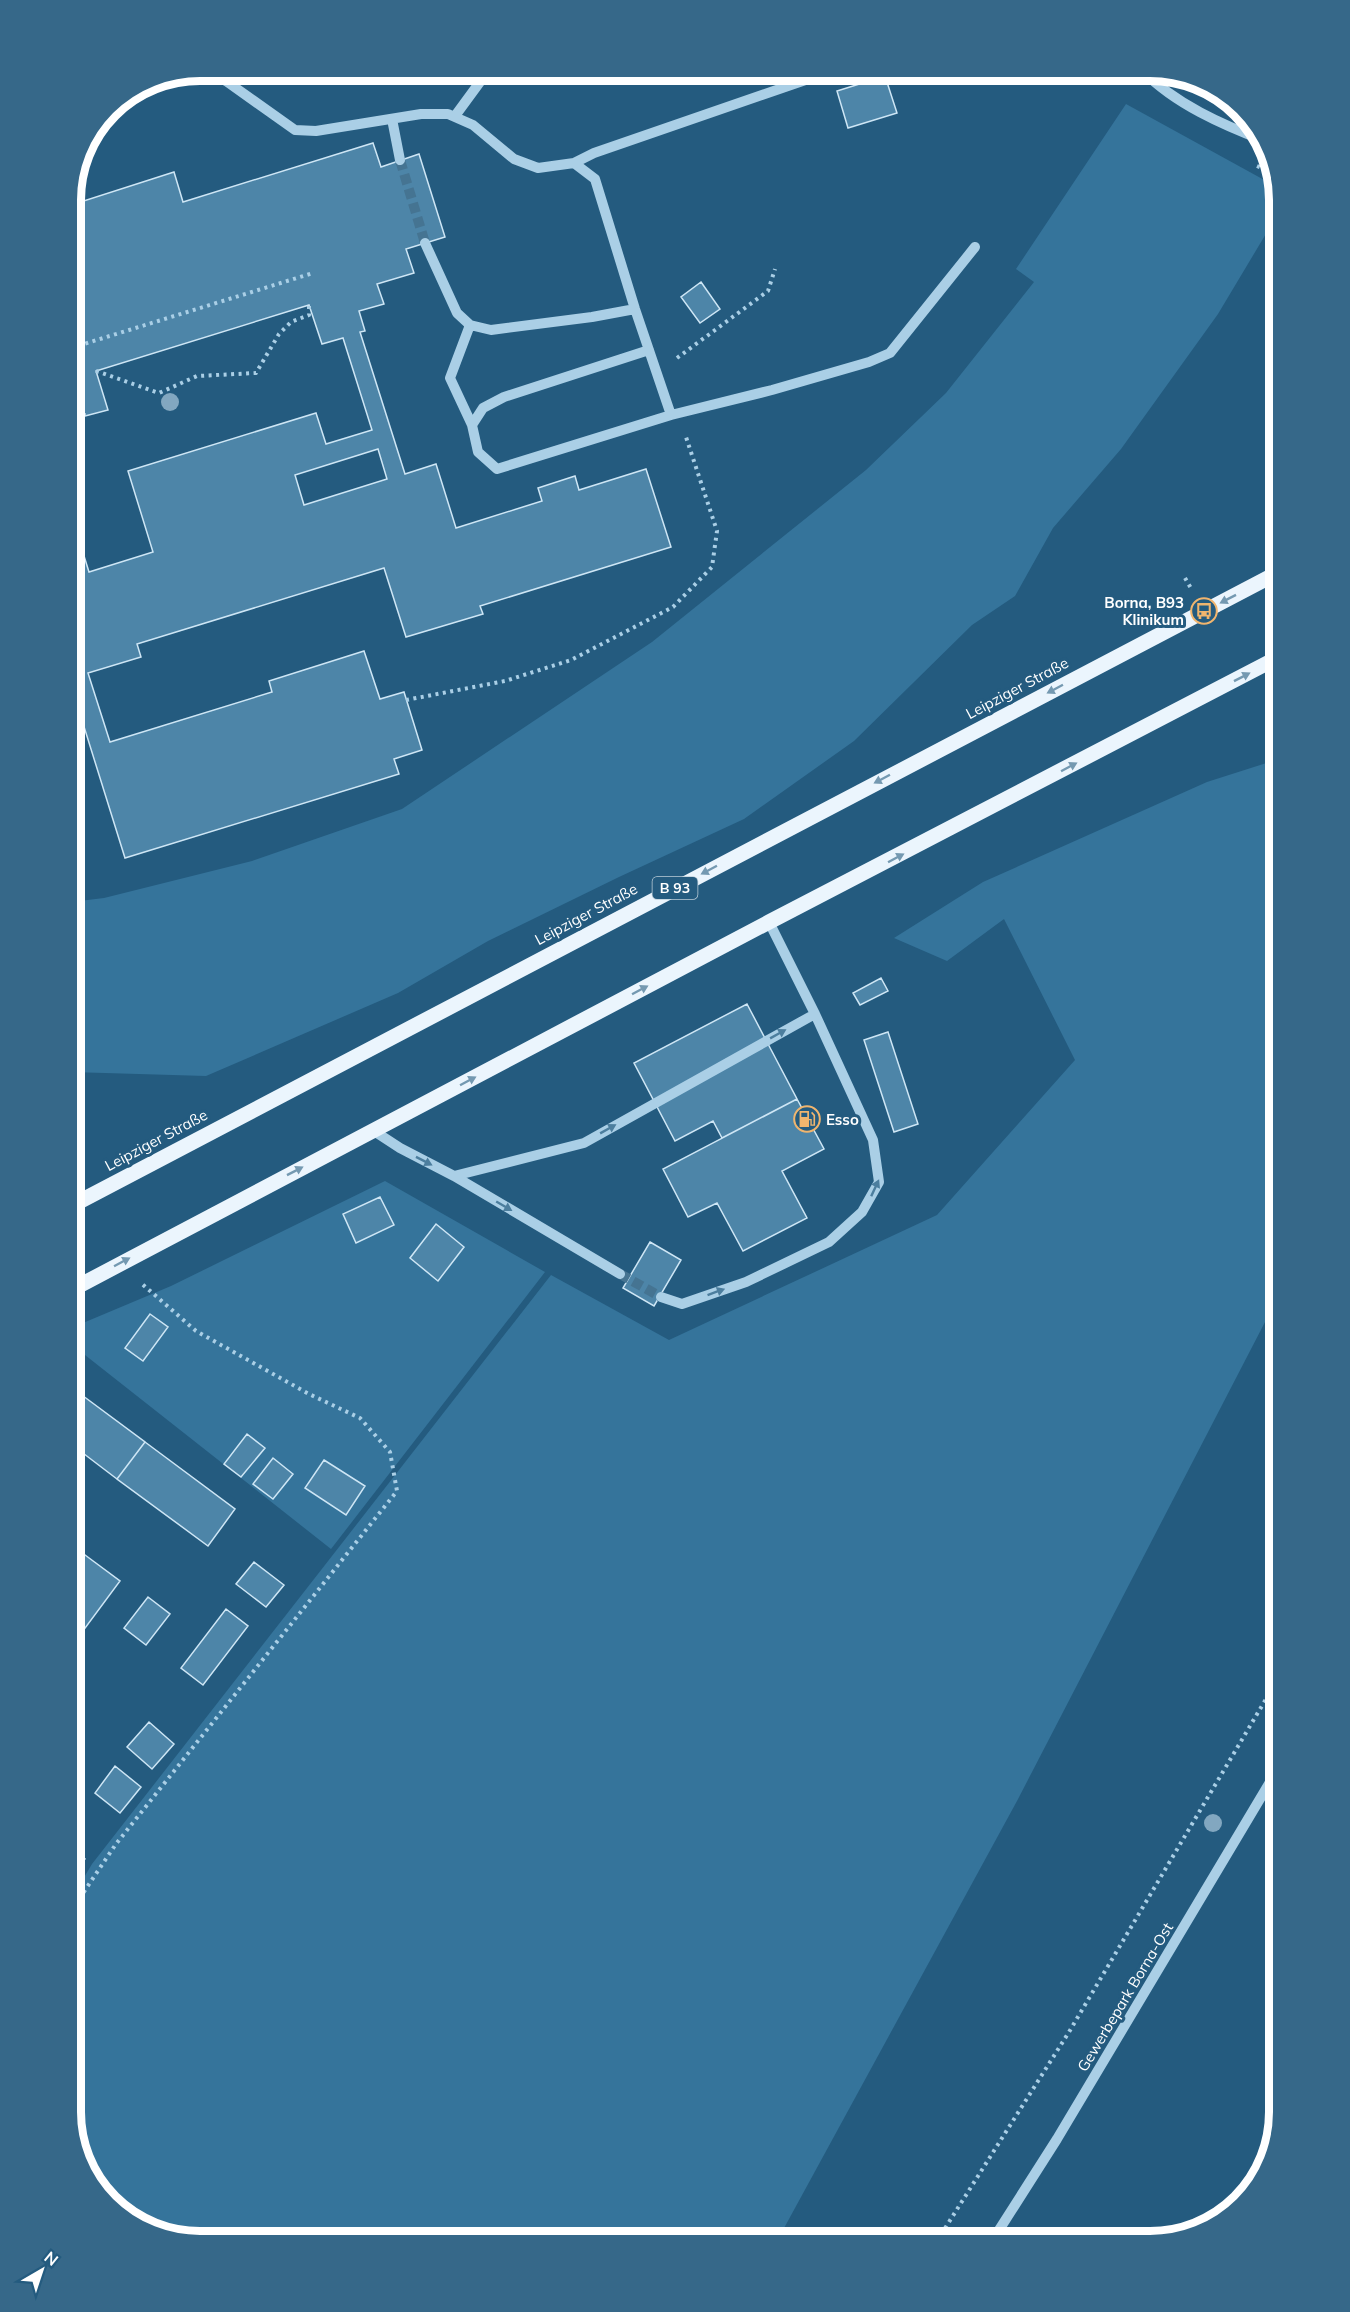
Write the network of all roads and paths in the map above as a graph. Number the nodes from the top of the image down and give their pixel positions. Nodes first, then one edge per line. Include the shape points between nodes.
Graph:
1 (226, 81) edge
2 (481, 81) edge
3 (803, 81) edge
4 (1153, 81) edge
5 (455, 116) junction
6 (392, 119) junction
7 (1249, 134) edge
8 (400, 160) tunnel mouth
9 (574, 163) junction
10 (425, 243) tunnel mouth
11 (975, 247) dead end
12 (775, 269) dead end
13 (313, 273) dead end
14 (309, 304) dead end
15 (635, 309) junction
16 (470, 325) junction
17 (81, 345) edge
18 (649, 350) junction
19 (655, 368) junction
20 (96, 371) dead end
21 (676, 414) junction
22 (472, 425) junction
23 (1269, 578) edge
24 (1269, 663) edge
25 (406, 700) dead end
26 (769, 922) junction
27 (815, 1014) junction
28 (374, 1131) junction
29 (454, 1176) junction
30 (81, 1201) edge
31 (120, 1264) junction
32 (620, 1274) tunnel mouth
33 (81, 1285) edge
34 (662, 1297) tunnel mouth
35 (1269, 1696) edge
36 (1269, 1785) edge
37 (81, 1895) edge
38 (943, 2231) edge
39 (998, 2231) edge

1 - 6 street via 296,130 316,131
2 - 5 street
3 - 9 street
4 - 7 street via 1218,121
5 - 6 street via 421,114
5 - 9 street via 473,125 514,159 538,168
6 - 8 street
9 - 15 street via 596,179
10 - 16 street via 457,313
11 - 21 street via 890,353 772,390
12 - 19 path via 768,291 673,361
13 - 17 path
14 - 20 path via 309,315 291,322 279,334 256,373 197,376 159,393
15 - 16 street via 491,330
15 - 18 street
16 - 22 street via 450,378
18 - 19 street
18 - 22 street via 504,397 483,408
19 - 21 street
21 - 22 street via 497,470 478,452
21 - 25 path via 717,531 712,567 673,607 571,660 505,681
23 -> 30 main road, Leipziger Straße / B 93
26 -> 24 main road
26 - 27 street
28 -> 26 main road
29 -> 27 street via 584,1143
34 -> 27 street via 682,1305 746,1282 829,1242 862,1212 879,1182 873,1140
28 -> 29 street
31 -> 28 main road
29 -> 32 street
31 - 33 main road
31 - 37 path via 196,1331 360,1418 390,1452 397,1491 116,1844
35 - 38 path via 1069,2032
36 - 39 street, Gewerbepark Borna-Ost

